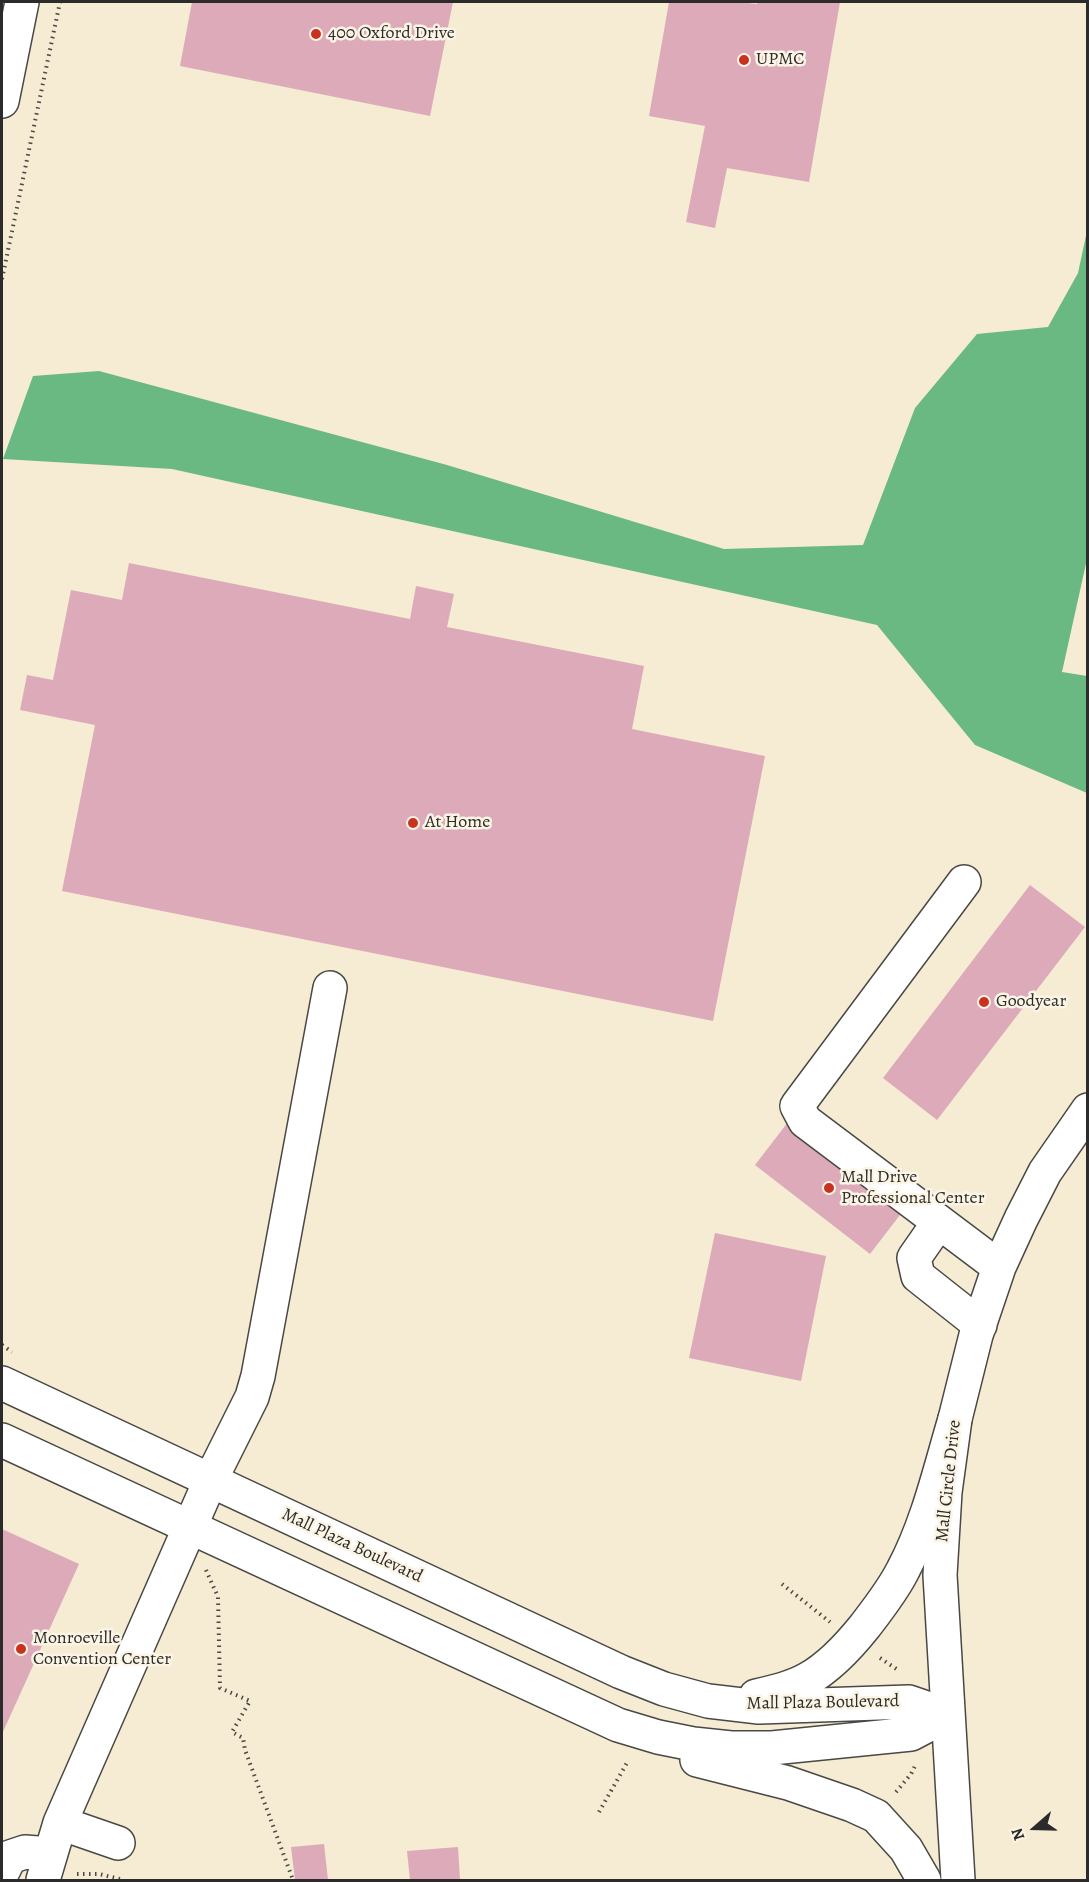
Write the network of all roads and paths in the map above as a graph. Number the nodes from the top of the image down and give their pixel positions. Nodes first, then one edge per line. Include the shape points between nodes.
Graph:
1 (60, 2) edge
2 (14, 7) edge
3 (2, 101) edge
4 (2, 279) edge
5 (963, 882) dead end
6 (330, 988) dead end
7 (1088, 1110) edge
8 (939, 1222) junction
9 (999, 1267) junction
10 (980, 1325) junction
11 (2, 1375) edge
12 (2, 1383) edge
13 (38, 1400) junction
14 (955, 1419) junction
15 (2, 1440) edge
16 (211, 1479) junction
17 (190, 1527) junction
18 (206, 1570) dead end
19 (708, 1701) junction
20 (947, 1715) junction
21 (626, 1739) junction
22 (949, 1755) junction
23 (598, 1812) dead end
24 (876, 1816) junction
25 (60, 1823) junction
26 (118, 1843) dead end
27 (55, 1870) edge
28 (2, 1873) edge
29 (124, 1881) edge
30 (293, 1881) edge
31 (924, 1881) edge
32 (958, 1881) edge

1 - 4 path
2 - 3 main road
5 - 8 main road via 797,1106 805,1120
6 - 16 main road via 258,1376 252,1397
7 - 9 main road, Mall Circle Drive via 1045,1172
8 - 9 main road
8 - 10 main road via 914,1258 918,1276
9 - 10 main road, Mall Circle Drive
10 - 14 main road, Mall Circle Drive
11 - 13 main road
12 - 13 main road, Mall Plaza Boulevard
13 - 16 main road, Mall Plaza Boulevard
14 - 19 main road via 926,1514 903,1570 853,1641 824,1668 784,1689
14 - 20 main road, Mall Circle Drive via 940,1575
15 - 17 main road, Mall Plaza Boulevard
16 - 17 main road
16 - 19 main road, Mall Plaza Boulevard via 621,1672
17 - 21 main road, Mall Plaza Boulevard
17 - 25 main road
18 - 30 path via 218,1597 220,1688 249,1701 232,1732 243,1738
19 - 20 main road, Mall Plaza Boulevard via 759,1707 909,1702
20 - 21 main road, Mall Plaza Boulevard via 911,1734 772,1748 731,1748 658,1737
20 - 22 main road, Mall Circle Drive
21 - 23 path
21 - 24 main road via 788,1783
22 - 24 path via 919,1758 911,1774
22 - 32 main road, Mall Circle Drive
24 - 31 main road via 906,1849
25 - 26 main road
25 - 27 main road
27 - 28 main road via 25,1852 10,1857
27 - 29 path

